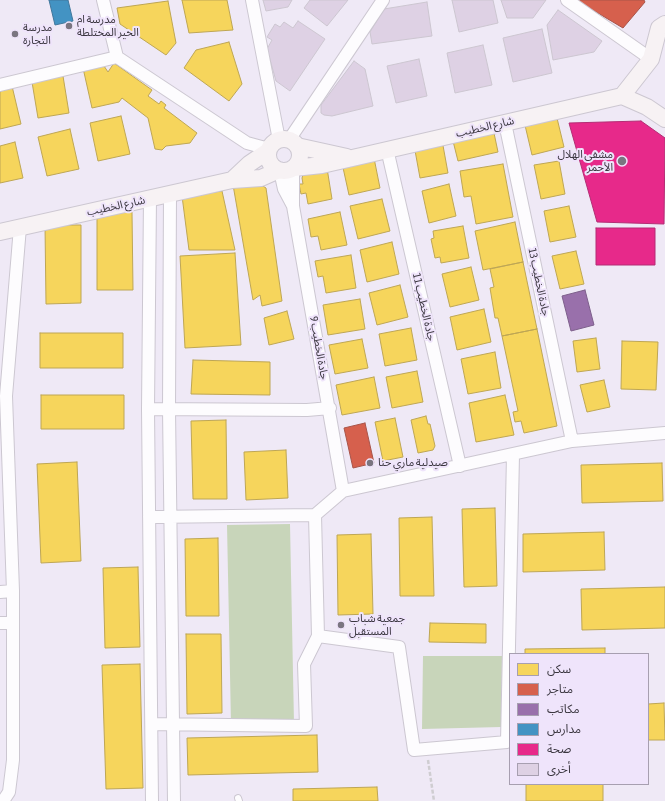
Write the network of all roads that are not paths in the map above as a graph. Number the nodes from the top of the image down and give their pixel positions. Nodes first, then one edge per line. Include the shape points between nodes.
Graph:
1 (104, 0) edge
2 (252, 0) edge
3 (383, 0) edge
4 (567, 0) edge
5 (665, 24) edge
6 (117, 57) junction
7 (651, 59) junction
8 (0, 85) edge
9 (622, 96) junction
10 (665, 119) edge
11 (505, 123) junction
12 (280, 145) junction
13 (388, 149) junction
14 (349, 158) junction
15 (286, 170) junction
16 (232, 180) junction
17 (170, 194) junction
18 (150, 198) junction
19 (20, 227) junction
20 (0, 232) edge
21 (3, 396) edge
22 (330, 408) junction
23 (148, 409) junction
24 (168, 409) junction
25 (665, 433) edge
26 (572, 441) junction
27 (513, 455) junction
28 (460, 466) junction
29 (343, 491) junction
30 (315, 515) junction
31 (150, 517) junction
32 (170, 517) junction
33 (13, 591) junction
34 (0, 592) edge
35 (0, 623) edge
36 (13, 623) junction
37 (318, 636) junction
38 (152, 724) junction
39 (173, 724) junction
40 (3, 801) edge
41 (152, 801) edge
42 (174, 801) edge

1 - 6 street
2 - 12 street
3 - 12 street
4 - 7 street
5 - 7 main road via 659,28
6 - 8 street
6 - 12 street via 247,143
7 - 9 main road
9 - 10 main road via 647,107
9 - 11 main road, شارع الخطيب
11 - 13 main road, شارع الخطيب
11 - 26 street, جادة الخطيب 13
12 - 14 main road, شارع الخطيب
12 - 15 main road via 270,163
12 - 15 main road via 300,158
12 - 16 main road via 249,164
13 - 14 main road, شارع الخطيب
13 - 28 street, جادة الخطيب 11
14 - 15 main road, شارع الخطيب
15 - 16 main road, شارع الخطيب via 261,178
15 - 22 street, جادة الخطيب 9
16 - 17 main road, شارع الخطيب
17 - 18 main road, شارع الخطيب
17 - 24 street
18 - 19 main road, شارع الخطيب
18 - 23 street
19 - 20 main road, شارع الخطيب
19 - 21 street
21 - 33 street
22 - 24 street
22 - 29 street, جادة الخطيب 9
23 - 24 street
23 - 31 street
24 - 32 street
25 - 26 street
26 - 27 street
27 - 28 street
27 - 37 street via 507,742 414,750 399,647
28 - 29 street
29 - 30 street
30 - 32 street
30 - 37 street
31 - 32 street
31 - 38 street
32 - 39 street
33 - 34 street
33 - 36 street
35 - 36 street
36 - 40 street via 13,760 9,792
37 - 39 street via 304,664 306,726
38 - 39 street
38 - 41 street
39 - 42 street

